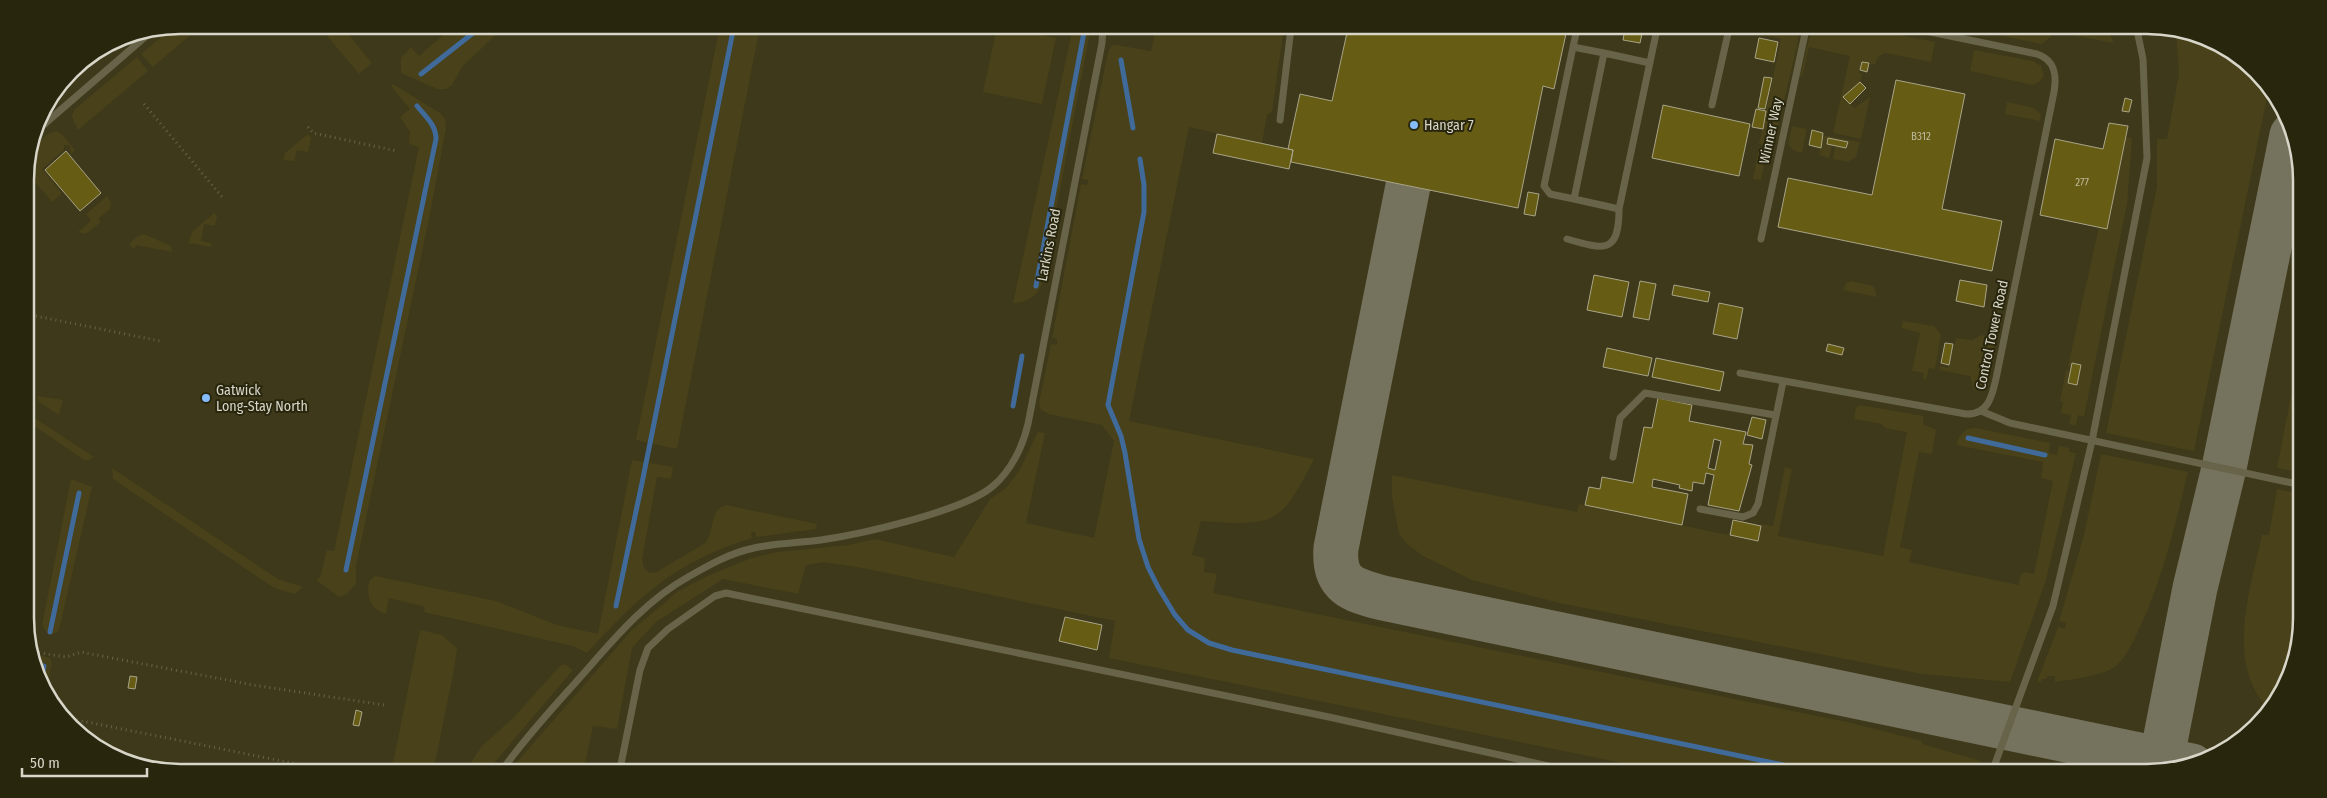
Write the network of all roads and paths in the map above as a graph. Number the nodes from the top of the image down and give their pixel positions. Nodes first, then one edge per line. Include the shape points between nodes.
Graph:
1 (1103, 34) edge
2 (1290, 34) edge
3 (1576, 34) edge
4 (1656, 34) edge
5 (1728, 34) edge
6 (1805, 34) edge
7 (1940, 34) edge
8 (2138, 34) edge
9 (142, 39) edge
10 (1573, 48) junction
11 (1604, 53) junction
12 (1650, 63) junction
13 (144, 104) dead end
14 (1712, 105) dead end
15 (1280, 120) dead end
16 (45, 124) edge
17 (308, 127) dead end
18 (397, 151) dead end
19 (223, 198) dead end
20 (1574, 199) junction
21 (1619, 208) junction
22 (1567, 239) dead end
23 (1761, 239) dead end
24 (34, 316) edge
25 (160, 341) dead end
26 (1740, 373) dead end
27 (1783, 382) junction
28 (1981, 411) junction
29 (1775, 415) junction
30 (2092, 441) junction
31 (1612, 457) dead end
32 (2293, 483) edge
33 (1700, 509) dead end
34 (39, 653) edge
35 (384, 705) dead end
36 (76, 720) edge
37 (297, 764) edge
38 (506, 764) edge
39 (621, 764) edge
40 (1540, 764) edge
41 (1995, 764) edge

1 - 38 lane, Larkins Road via 1028,424 1024,439 1002,477 987,490 946,509 841,536 754,548 729,556 686,578 654,600 628,624
2 - 15 lane
3 - 10 lane
4 - 12 lane
5 - 14 lane
6 - 23 lane, Winner Way
7 - 28 lane, Control Tower Road via 2041,55 2054,71 2054,92 1997,374 1992,397
8 - 30 lane via 2143,59 2147,158
9 - 16 lane
10 - 11 lane
10 - 20 lane via 1544,186 1550,194
11 - 12 lane
11 - 20 lane
12 - 21 lane
13 - 19 path
17 - 18 path via 313,133
20 - 21 lane
21 - 22 lane via 1619,229 1612,243 1598,246
24 - 25 path
26 - 27 lane
27 - 28 lane via 1966,414
27 - 29 lane
28 - 30 lane via 2010,423
29 - 31 lane via 1646,393 1620,418
29 - 33 lane via 1758,504 1753,513 1744,518
30 - 32 lane
30 - 41 lane via 2053,606
34 - 35 path via 66,657 81,652 253,685
36 - 37 path
39 - 40 lane via 640,670 648,648 668,629 715,596 726,593 1329,717

